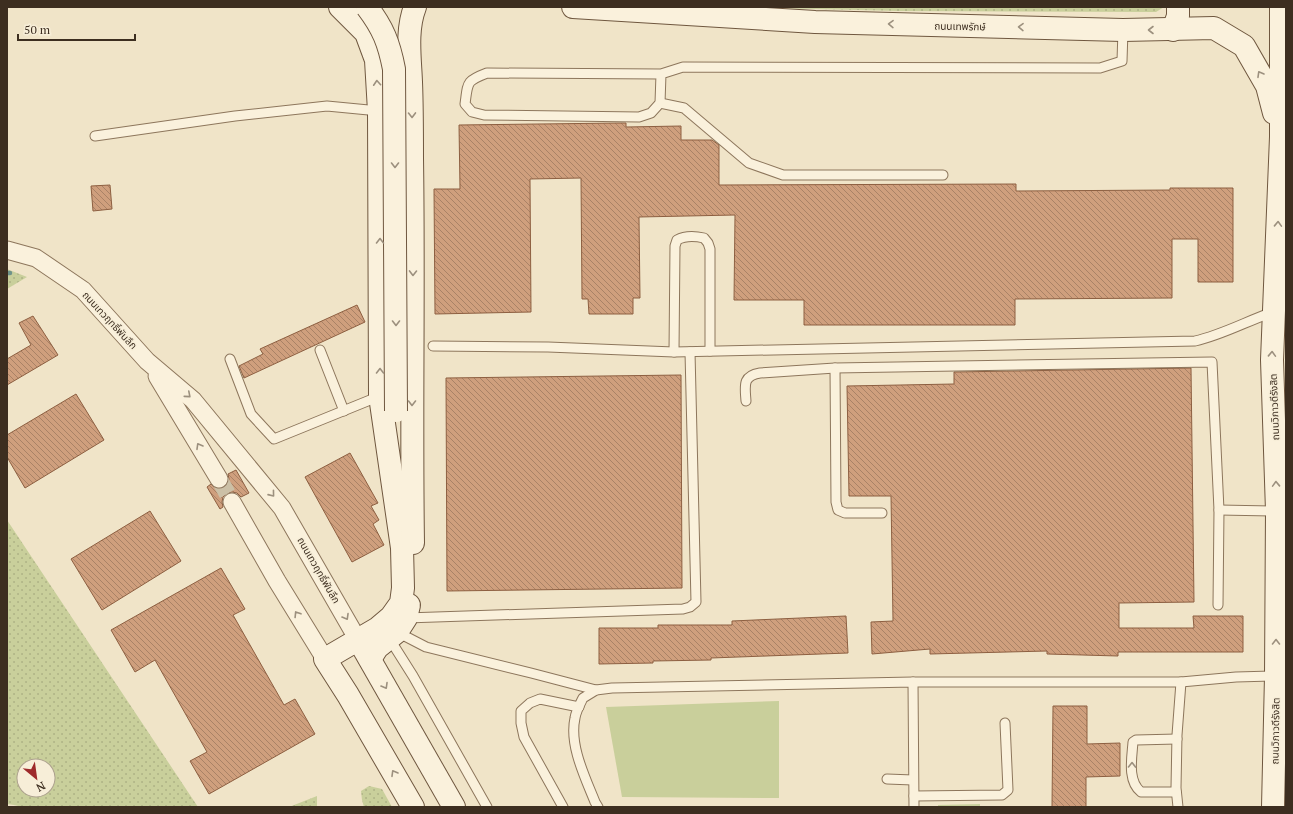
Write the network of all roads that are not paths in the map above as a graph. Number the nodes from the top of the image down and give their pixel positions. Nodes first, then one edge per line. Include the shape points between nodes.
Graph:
1 (340, 7) edge
2 (367, 7) edge
3 (415, 7) edge
4 (573, 7) edge
5 (1178, 7) edge
6 (1281, 7) edge
7 (1123, 30) junction
8 (1174, 30) junction
9 (410, 53) junction
10 (376, 60) junction
11 (661, 74) junction
12 (660, 103) junction
13 (379, 111) junction
14 (94, 136) dead end
15 (1281, 137) junction
16 (943, 175) dead end
17 (7, 250) edge
18 (1274, 312) junction
19 (433, 346) dead end
20 (320, 350) dead end
21 (710, 351) junction
22 (674, 352) junction
23 (690, 352) junction
24 (230, 360) dead end
25 (147, 361) junction
26 (835, 368) junction
27 (380, 396) junction
28 (746, 401) dead end
29 (344, 411) junction
30 (219, 479) tunnel mouth
31 (232, 502) tunnel mouth
32 (1219, 510) junction
33 (1277, 511) junction
34 (882, 513) dead end
35 (413, 548) junction
36 (1218, 605) dead end
37 (397, 630) junction
38 (358, 640) junction
39 (325, 658) junction
40 (370, 659) junction
41 (1276, 676) junction
42 (913, 682) junction
43 (1181, 682) junction
44 (596, 690) junction
45 (579, 707) junction
46 (1005, 723) dead end
47 (1177, 739) junction
48 (887, 779) dead end
49 (913, 780) junction
50 (1176, 792) junction
51 (914, 796) junction
52 (413, 807) edge
53 (454, 807) edge
54 (487, 807) edge
55 (563, 807) edge
56 (598, 807) edge
57 (914, 807) edge
58 (1178, 807) edge
59 (1273, 807) edge

1 - 10 main road via 366,33
2 -> 35 main road, bridge via 378,22 390,48 394,69 396,411
3 - 9 main road via 409,31
7 -> 4 main road, ถนนเทพรักษ์ via 815,22
5 - 8 main road
6 - 15 main road, ถนนวิภาวดีรังสิต
8 -> 7 main road, ถนนเทพรักษ์
7 - 11 lane via 1122,61 1100,68 683,67
15 -> 8 main road, ถนนเทพรักษ์ via 1266,86 1244,46 1214,28
9 - 10 main road via 399,41 392,41 379,51
9 -> 35 main road
13 -> 10 main road
11 - 12 lane
11 - 12 lane via 487,73 474,78 468,85 465,104 472,112 484,115 639,117 651,113
12 - 16 lane via 684,108 749,163 783,175
13 - 14 lane via 327,106
27 -> 13 main road
18 -> 15 main road, ถนนวิภาวดีรังสิต
17 - 25 street, ถนนเทวฤทธิ์พันลึก via 36,258 83,290
18 - 21 lane via 1196,341
33 -> 18 main road, ถนนวิภาวดีรังสิต via 1272,360
19 - 22 lane via 548,346
20 - 29 lane
21 - 22 lane via 710,248 704,238 683,237 677,240 675,246
21 - 23 lane
22 - 23 lane
23 - 37 lane via 696,602 690,607
24 - 29 lane via 251,414 274,439
30 -> 25 street, ถนนเทวฤทธิ์พันลึก
25 -> 38 street, ถนนเทวฤทธิ์พันลึก via 193,400 282,508
26 - 28 lane via 754,374 745,382
26 - 32 lane via 1212,362
26 - 34 lane via 838,510 845,513
27 - 29 lane
27 - 38 main road via 402,548 403,588 401,603 391,617
39 -> 31 street
32 - 33 lane
32 - 36 lane
41 -> 33 main road, ถนนวิภาวดีรังสิต
35 - 37 main road via 410,601
37 - 40 main road via 377,648
37 - 44 lane via 426,647
37 - 54 lane via 413,676
38 - 39 main road
38 - 40 main road, ถนนเทวฤทธิ์พันลึก
52 -> 39 main road
40 -> 53 main road, ถนนเทวฤทธิ์พันลึก
41 - 43 lane
41 - 59 main road, ถนนวิภาวดีรังสิต
42 - 43 lane
42 - 44 lane
42 - 49 lane
43 - 47 lane
44 - 45 lane via 583,698
45 - 55 lane via 540,699 521,710 524,736
45 - 56 lane via 574,734 577,755
46 - 51 lane via 1008,790 1002,795
47 - 50 lane
50 -> 47 lane via 1141,792 1132,777 1132,749 1136,740
48 - 49 lane
49 - 51 lane
50 - 58 lane
51 - 57 lane

